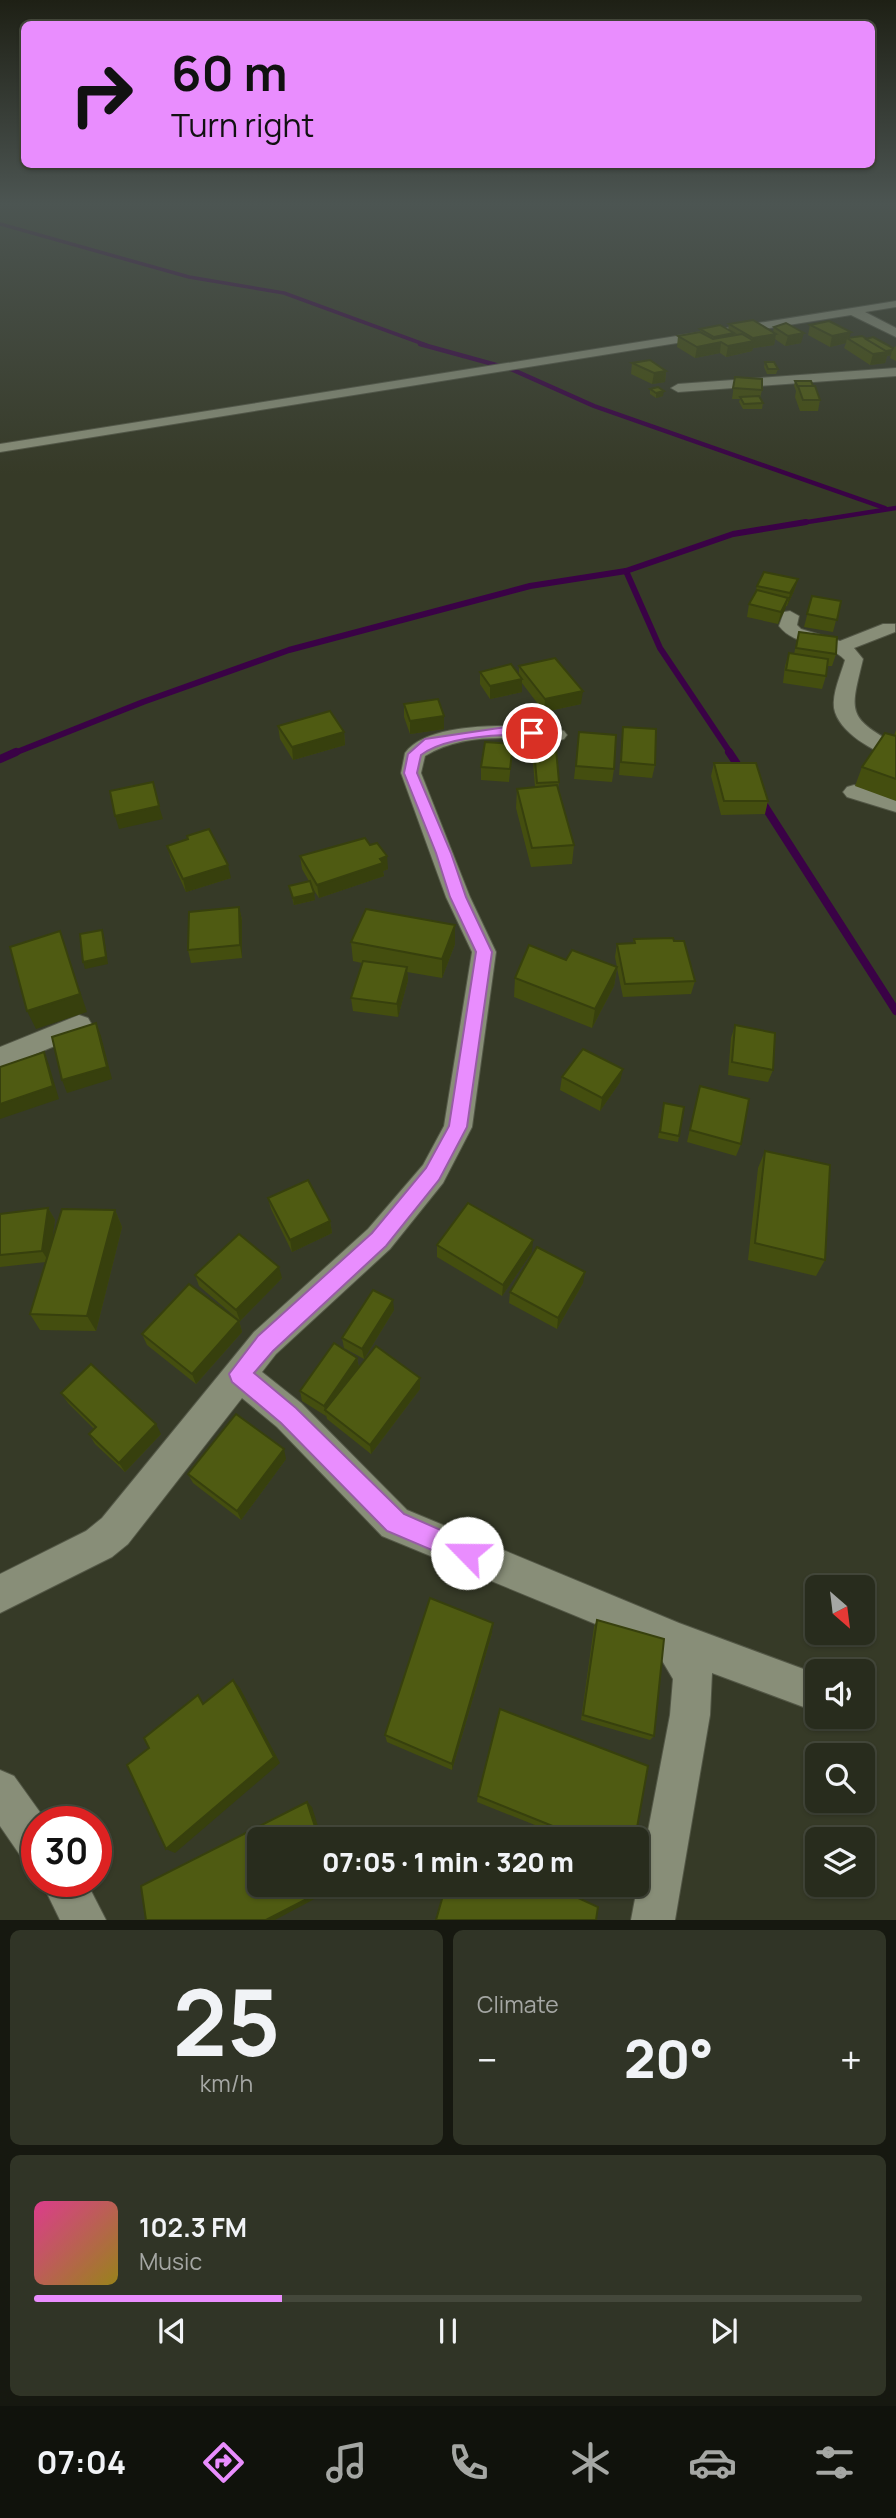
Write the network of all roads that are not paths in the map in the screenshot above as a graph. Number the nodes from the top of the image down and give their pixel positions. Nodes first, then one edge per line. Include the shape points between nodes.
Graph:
1 (896, 304) edge
2 (853, 310) junction
3 (896, 333) edge
4 (896, 372) edge
5 (678, 388) dead end
6 (0, 448) edge
7 (790, 616) dead end
8 (889, 628) dead end
9 (841, 647) junction
10 (557, 735) dead end
11 (896, 752) edge
12 (854, 792) dead end
13 (896, 805) edge
14 (79, 1025) edge
15 (0, 1058) edge
16 (239, 1374) junction
17 (0, 1594) edge
18 (670, 1639) junction
19 (805, 1689) edge
20 (0, 1790) edge
21 (21, 1820) edge
22 (71, 1897) edge
23 (84, 1920) edge
24 (653, 1920) edge

1 - 2 street
2 - 3 street
2 - 6 street
4 - 5 street
7 - 9 street via 788,626 793,632
8 - 9 street
9 - 11 street via 854,659 843,708 848,718
10 - 16 street via 506,731 472,735 429,742 415,754 411,773 484,952 458,1127 433,1174 379,1239 265,1343
12 - 13 street
14 - 15 street
16 - 17 street via 115,1531
16 - 18 street via 289,1415 396,1523
18 - 19 street
18 - 24 street via 693,1675
20 - 21 street
22 - 23 street

